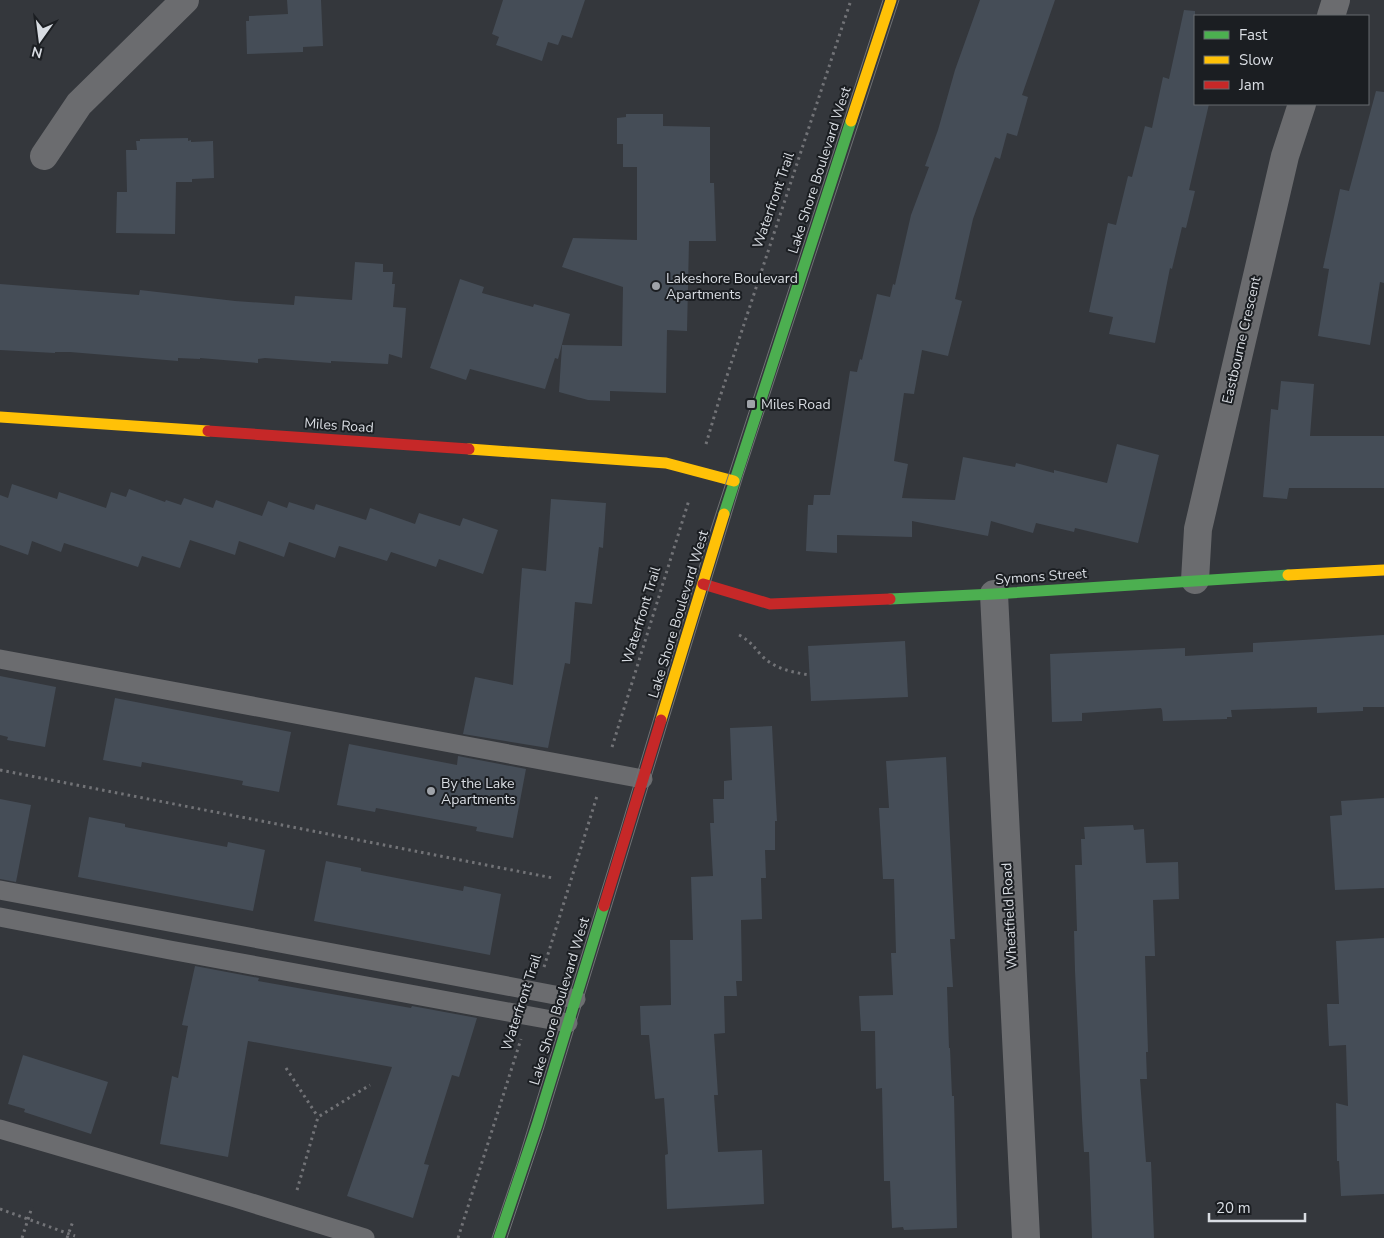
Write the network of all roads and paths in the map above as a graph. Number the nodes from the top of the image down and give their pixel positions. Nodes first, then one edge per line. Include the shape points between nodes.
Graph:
1 (185, 0) edge
2 (851, 0) edge
3 (891, 0) edge
4 (1336, 0) edge
5 (1331, 15) edge
6 (1302, 105) edge
7 (44, 156) dead end
8 (0, 417) edge
9 (698, 471) junction
10 (734, 481) junction
11 (1384, 570) edge
12 (1195, 580) junction
13 (703, 584) junction
14 (994, 594) junction
15 (739, 635) dead end
16 (0, 659) edge
17 (809, 675) dead end
18 (0, 770) edge
19 (604, 772) junction
20 (643, 779) junction
21 (553, 878) dead end
22 (0, 890) edge
23 (0, 917) edge
24 (536, 992) junction
25 (576, 999) junction
26 (529, 1015) junction
27 (568, 1023) junction
28 (286, 1068) dead end
29 (370, 1085) dead end
30 (318, 1117) junction
31 (0, 1129) edge
32 (32, 1208) dead end
33 (0, 1210) edge
34 (290, 1215) junction
35 (29, 1220) junction
36 (73, 1221) dead end
37 (68, 1233) junction
38 (75, 1236) dead end
39 (22, 1238) edge
40 (67, 1238) edge
41 (365, 1238) edge
42 (458, 1238) edge
43 (499, 1238) edge
44 (1026, 1238) edge

1 - 7 street via 79,104
2 - 9 path, Waterfront Trail
3 - 10 street, Lake Shore Boulevard West
4 - 5 street
6 - 12 street, Eastbourne Crescent via 1285,156 1198,529
8 - 9 street, Miles Road via 666,463
9 - 10 street, Miles Road
9 - 19 path, Waterfront Trail
10 - 13 street, Lake Shore Boulevard West
11 - 12 street, Symons Street
12 - 14 street, Symons Street
13 - 14 street, Symons Street via 770,604
13 - 20 street, Lake Shore Boulevard West
14 - 44 street, Wheatfield Road
15 - 17 path via 787,672
16 - 19 lane
18 - 21 path
19 - 20 lane
19 - 24 path, Waterfront Trail
20 - 25 street, Lake Shore Boulevard West
22 - 24 lane
23 - 26 lane
24 - 25 lane
25 - 27 street, Lake Shore Boulevard West
26 - 27 lane
26 - 42 path, Waterfront Trail
27 - 43 street, Lake Shore Boulevard West
28 - 30 path
29 - 30 path
30 - 34 path
31 - 34 lane
32 - 35 path
33 - 35 path
34 - 41 lane
35 - 37 path
35 - 39 path
36 - 37 path
37 - 38 path
37 - 40 path

